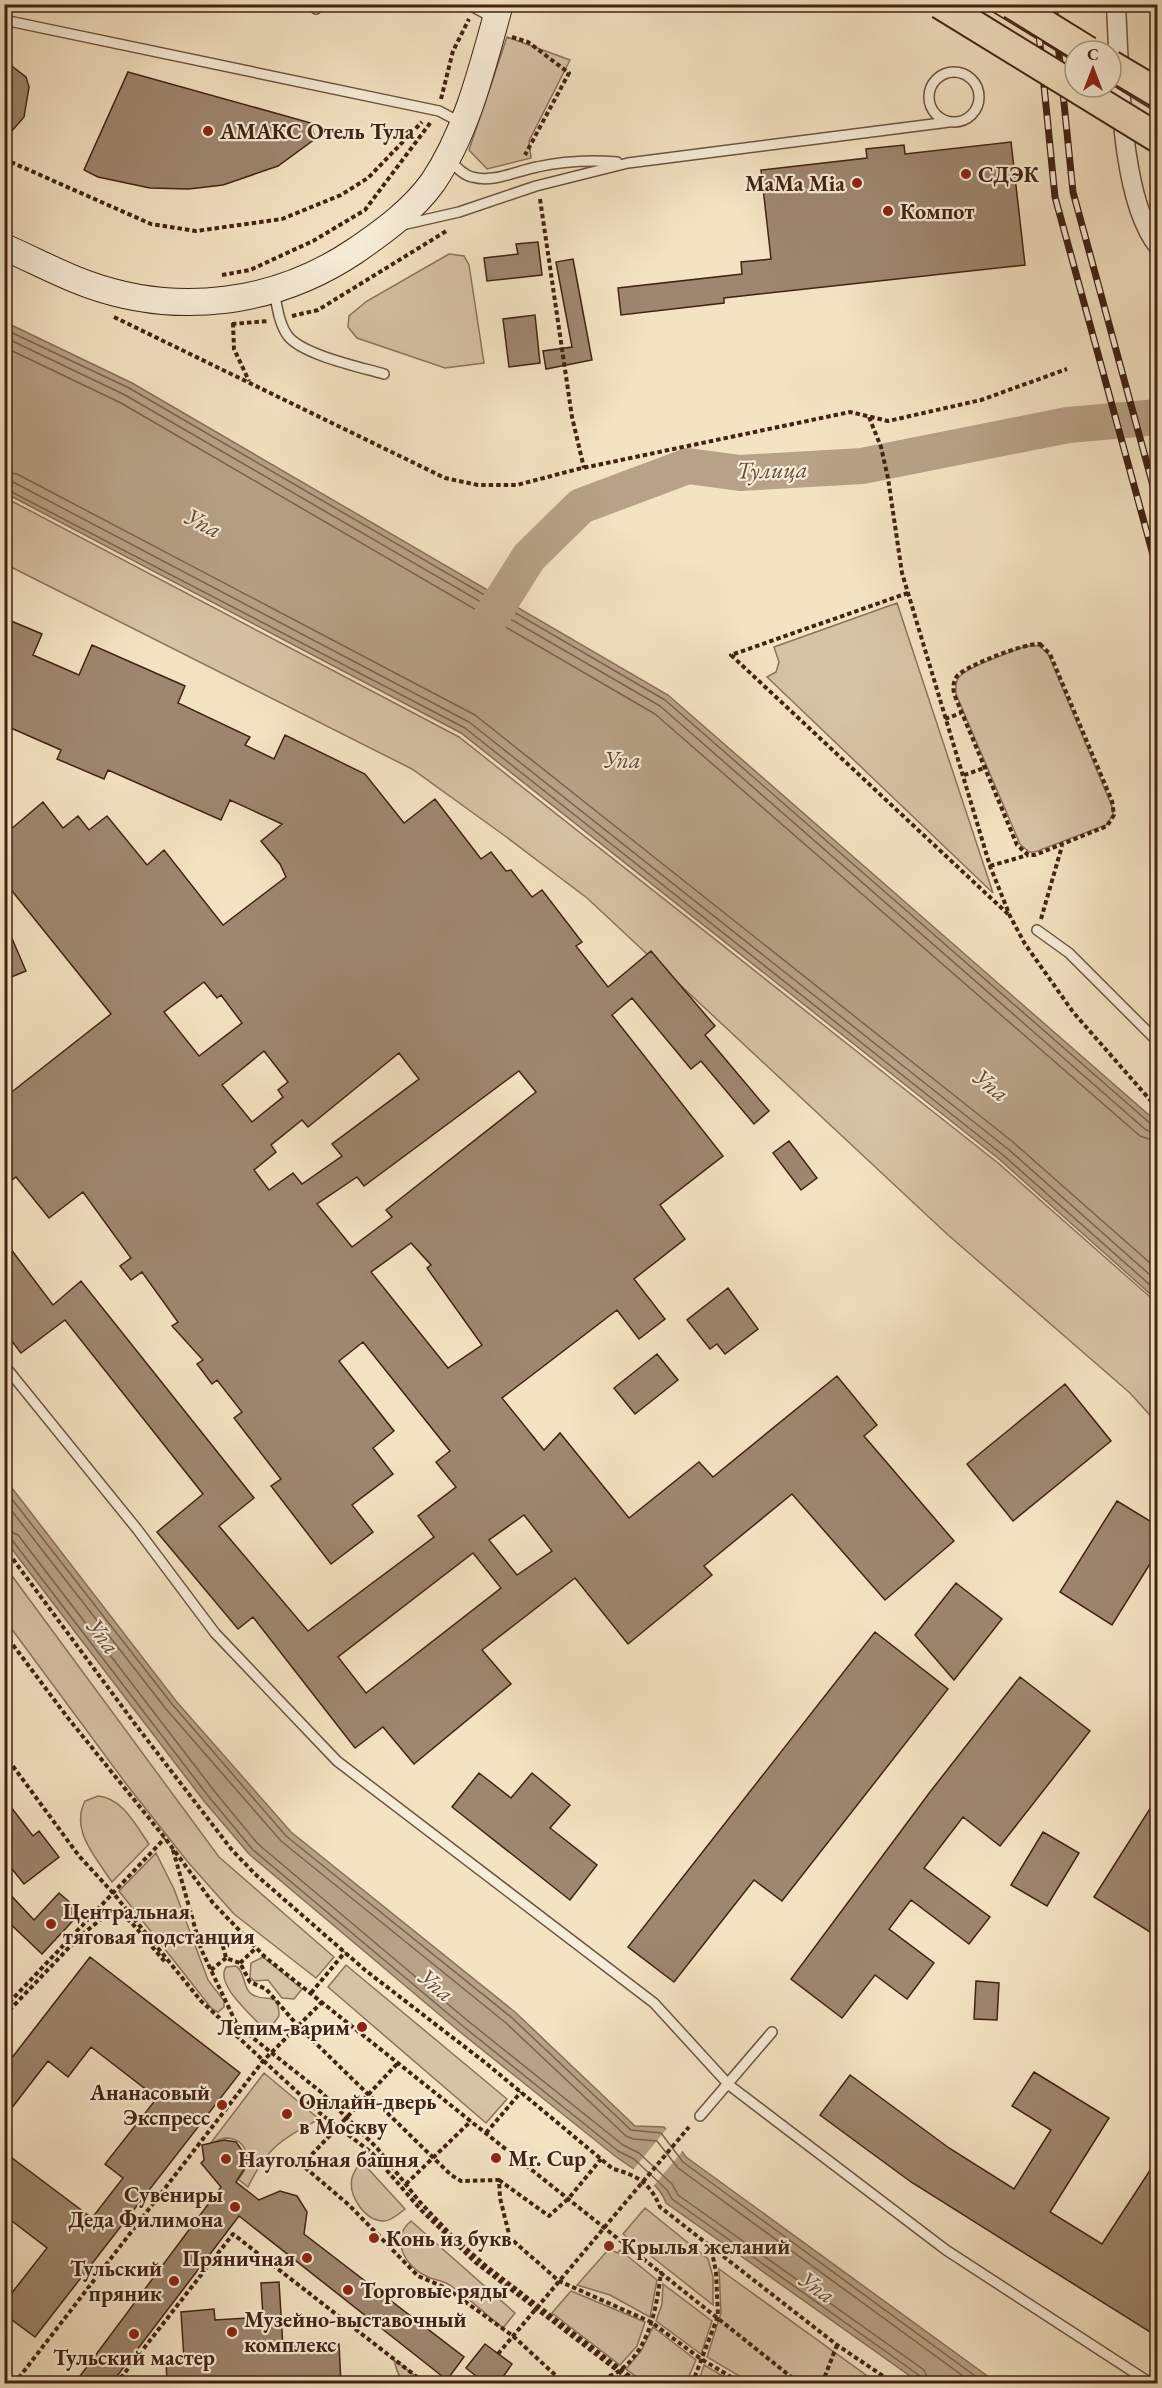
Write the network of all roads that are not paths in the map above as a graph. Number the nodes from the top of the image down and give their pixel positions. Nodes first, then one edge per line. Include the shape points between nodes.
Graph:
1 (940, 4) edge
2 (1012, 4) edge
3 (1117, 5) edge
4 (489, 15) edge
5 (4, 20) edge
6 (1069, 39) edge
7 (1123, 72) edge
8 (1158, 93) edge
9 (949, 122) junction
10 (463, 123) junction
11 (1158, 138) edge
12 (447, 156) junction
13 (628, 163) junction
14 (389, 228) junction
15 (1158, 246) edge
16 (4, 247) edge
17 (274, 291) junction
18 (384, 374) dead end
19 (1037, 930) road end
20 (1158, 1042) edge
21 (4, 1365) edge
22 (772, 2032) dead end
23 (729, 2085) junction
24 (700, 2116) dead end
25 (1152, 2384) edge

1 - 11 main road, bridge
2 - 6 main road, bridge
3 - 15 street via 1129,174 1149,235
4 - 10 main road
5 - 10 lane via 439,111
7 - 8 main road, bridge
9 - 9 lane via 966,119 978,106 979,98 972,79 955,72 939,77 930,89 933,110
9 - 13 lane
10 - 12 main road
12 - 13 lane via 458,170 471,177 491,178 581,160
12 - 14 main road via 432,182
13 - 14 lane
14 - 17 main road via 339,262
16 - 17 main road via 86,284 111,291 186,303 240,299
17 - 18 lane via 288,337 307,349
19 - 20 lane via 1069,953
21 - 23 lane via 137,1529 215,1633 337,1761 654,2003
22 - 23 lane
23 - 24 lane
23 - 25 lane via 946,2250

